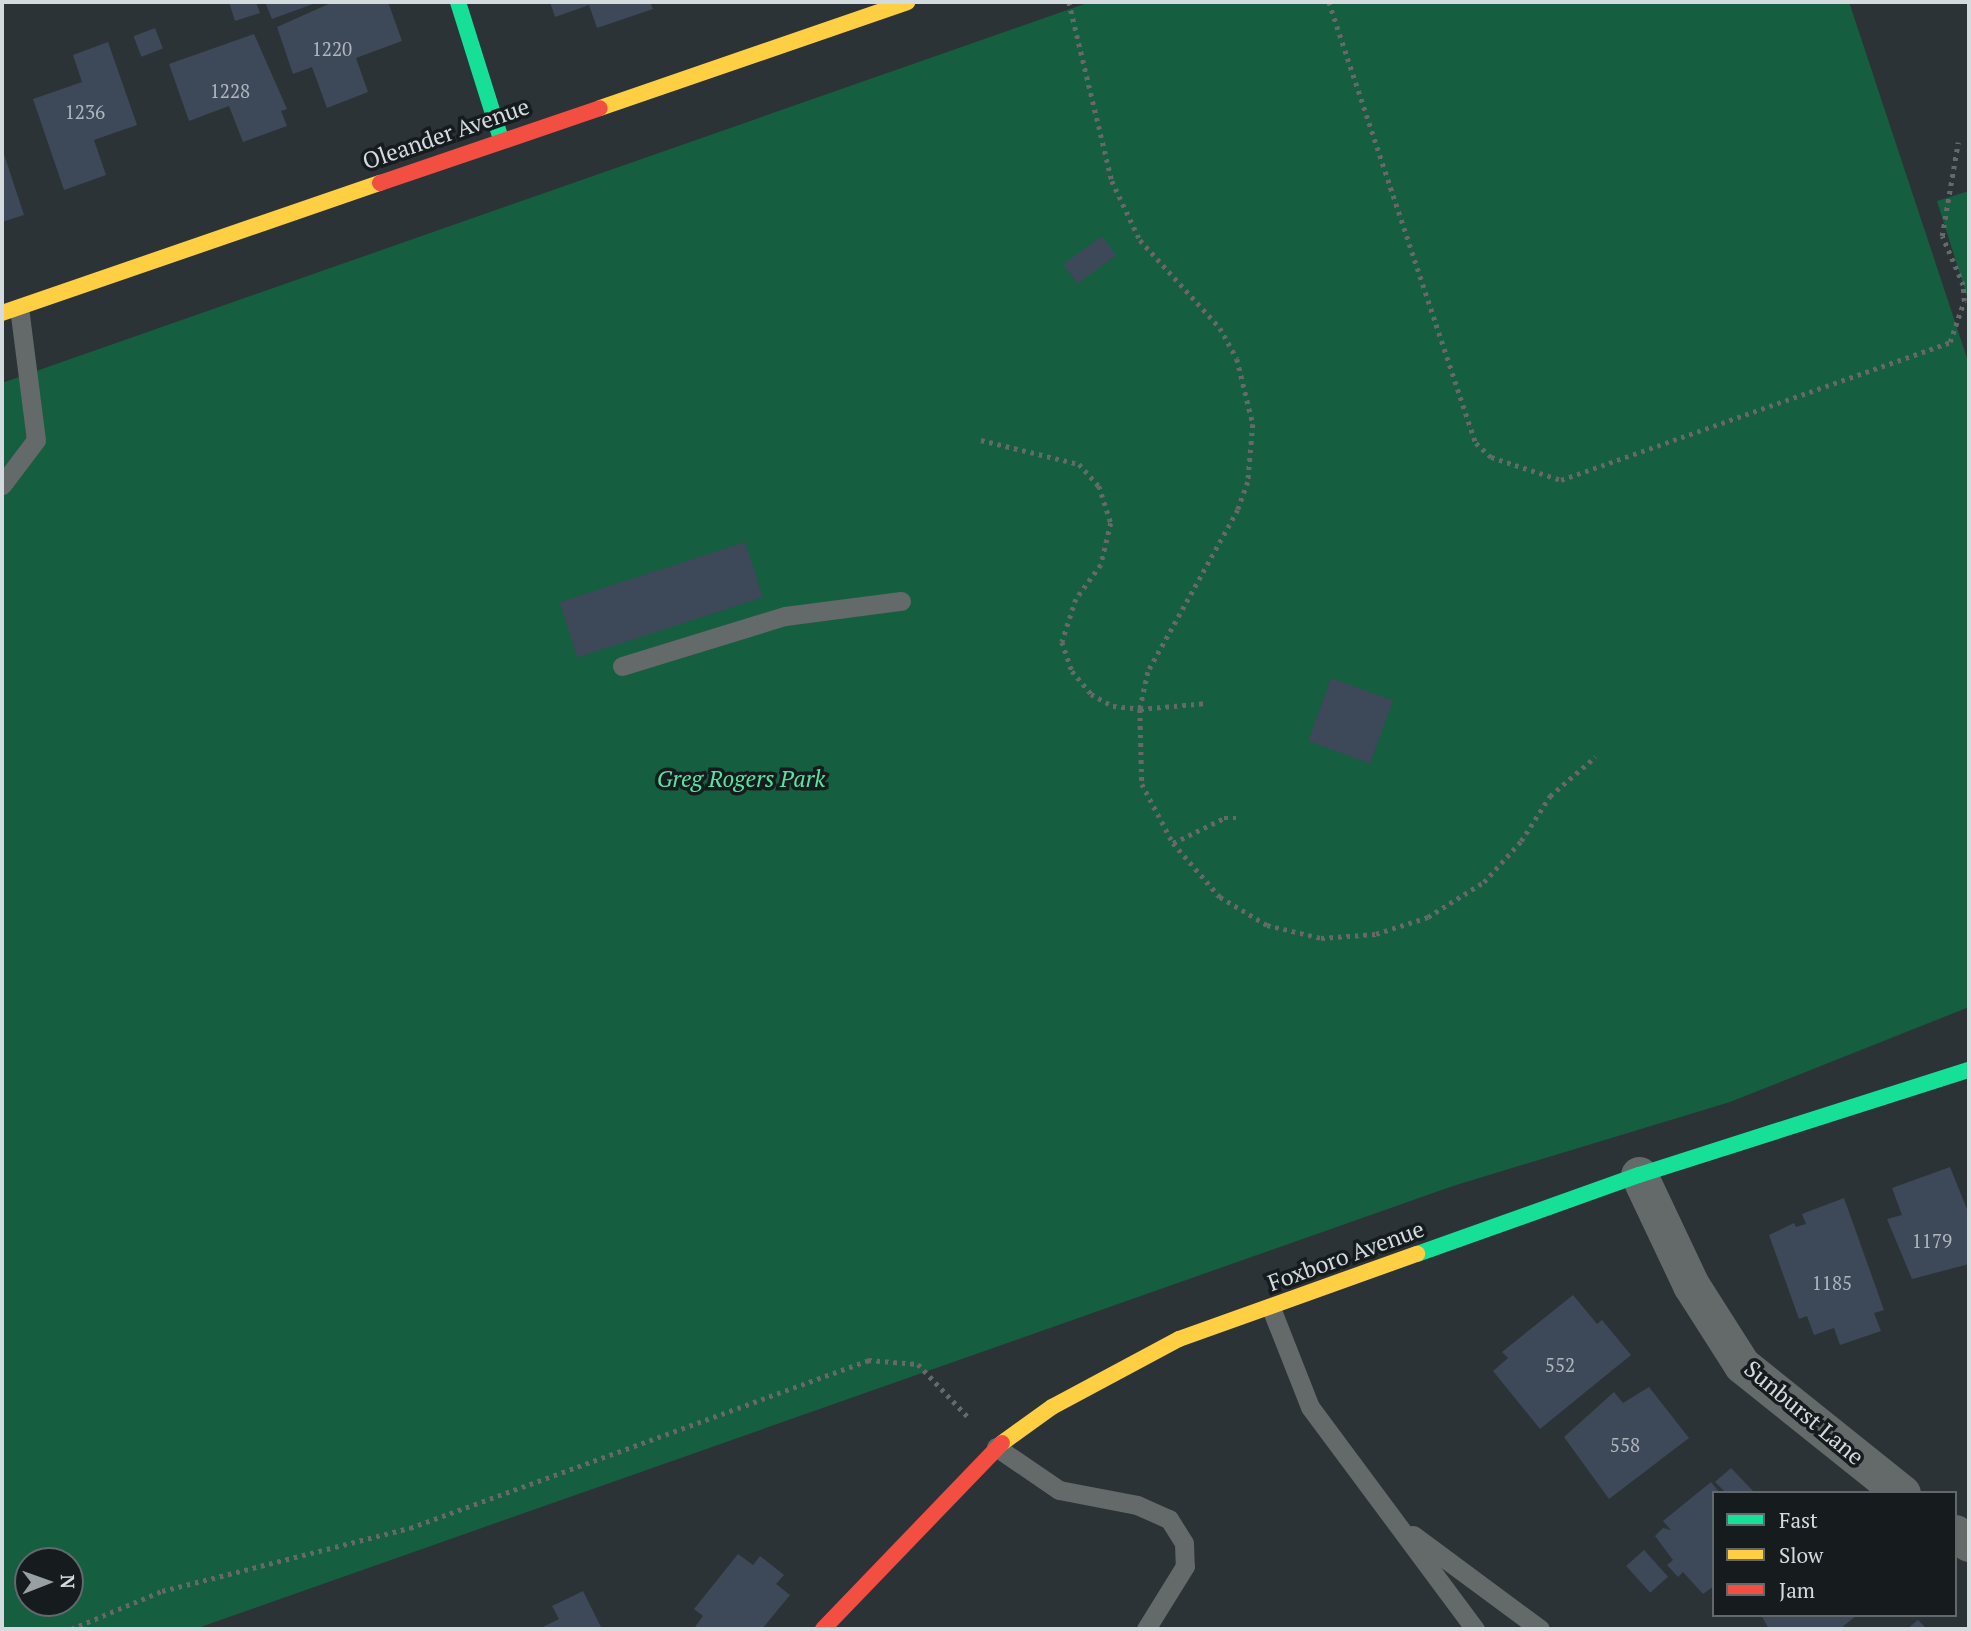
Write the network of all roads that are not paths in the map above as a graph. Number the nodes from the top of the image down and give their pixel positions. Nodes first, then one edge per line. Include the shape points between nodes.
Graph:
1 (458, 2) edge
2 (907, 2) edge
3 (501, 139) junction
4 (10, 310) edge
5 (2, 485) edge
6 (901, 601) dead end
7 (622, 666) dead end
8 (1969, 1070) edge
9 (1639, 1175) junction
10 (1271, 1308) junction
11 (996, 1447) junction
12 (1900, 1491) edge
13 (1395, 1521) junction
14 (823, 1629) edge
15 (1146, 1629) edge
16 (1475, 1629) edge
17 (1540, 1629) edge

1 - 3 street
2 - 3 street, Oleander Avenue
3 - 4 street, Oleander Avenue
4 - 5 lane via 36,440
6 - 7 lane via 785,616
8 - 9 street, Foxboro Avenue
9 - 10 street, Foxboro Avenue
9 - 12 street, Sunburst Lane via 1691,1285 1742,1365
10 - 11 street, Foxboro Avenue via 1179,1339 1052,1406
10 - 13 lane via 1310,1407
11 - 14 street, Foxboro Avenue
11 - 15 lane via 1059,1490 1137,1505 1170,1519 1184,1543 1185,1566
13 - 16 lane
13 - 17 lane

